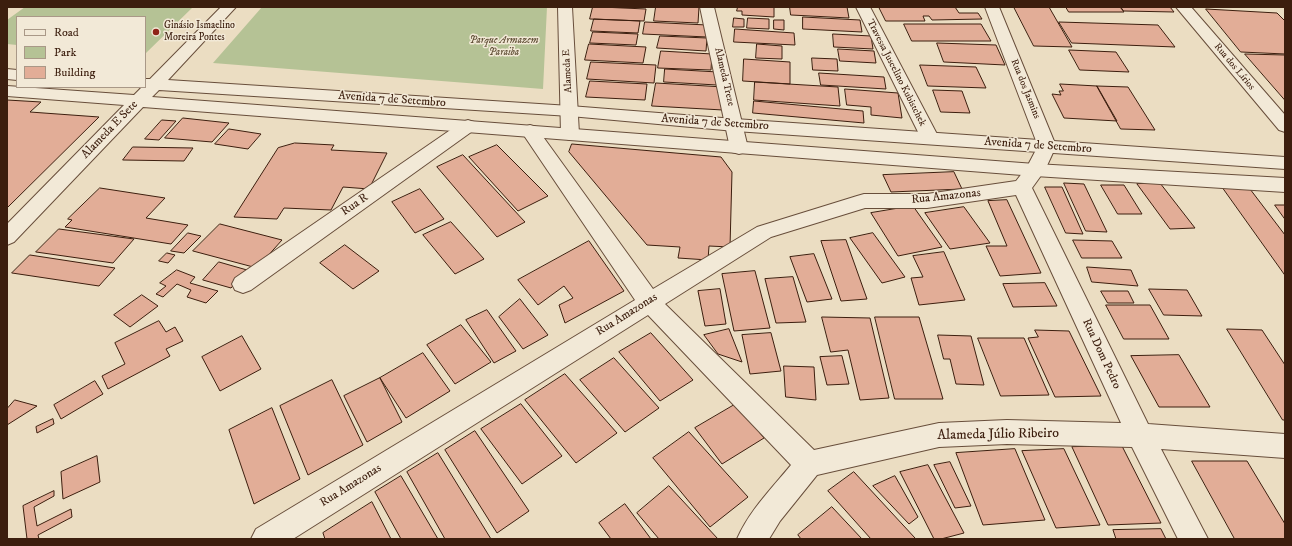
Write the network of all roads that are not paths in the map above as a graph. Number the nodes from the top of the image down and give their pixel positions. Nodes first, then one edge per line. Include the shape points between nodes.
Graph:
1 (229, 7) edge
2 (565, 7) edge
3 (707, 7) edge
4 (863, 7) edge
5 (992, 7) edge
6 (1183, 7) edge
7 (145, 90) edge
8 (7, 91) edge
9 (570, 111) junction
10 (735, 125) junction
11 (468, 126) junction
12 (1285, 126) edge
13 (530, 131) junction
14 (570, 134) junction
15 (930, 138) junction
16 (1047, 146) junction
17 (739, 148) junction
18 (1285, 163) edge
19 (1028, 178) junction
20 (1285, 185) edge
21 (7, 237) edge
22 (243, 284) dead end
23 (649, 302) junction
24 (1140, 436) junction
25 (1285, 446) edge
26 (809, 464) junction
27 (266, 539) edge
28 (752, 539) edge
29 (1193, 539) edge

1 - 7 street, Alameda E Sete
2 - 9 street, Alameda E
3 - 10 street, Alameda Treze
4 - 15 street, Travessa Juscelino Kubistchek
5 - 16 street, Rua dos Jasmins
6 - 12 street, Rua dos Lírios
7 - 8 street
7 - 9 street, Avenida 7 de Setembro
7 - 11 street
7 - 21 street, Alameda E Sete
9 - 10 street, Avenida 7 de Setembro
9 - 14 street, Alameda E
10 - 15 street, Avenida 7 de Setembro
10 - 17 street, Alameda Treze
11 - 13 street
11 - 22 street, Rua R
13 - 14 street
13 - 23 street
14 - 17 street
15 - 16 street, Avenida 7 de Setembro
16 - 18 street, Avenida 7 de Setembro
16 - 19 street
17 - 19 street
19 - 20 street
19 - 23 street, Rua Amazonas via 927,201 864,201 771,229
19 - 24 street, Rua Dom Pedro
23 - 26 street
23 - 27 street, Rua Amazonas
24 - 25 street, Alameda Júlio Ribeiro
24 - 26 street, Alameda Júlio Ribeiro via 1006,432 939,435
24 - 29 street, Rua Dom Pedro
26 - 28 street via 770,511

